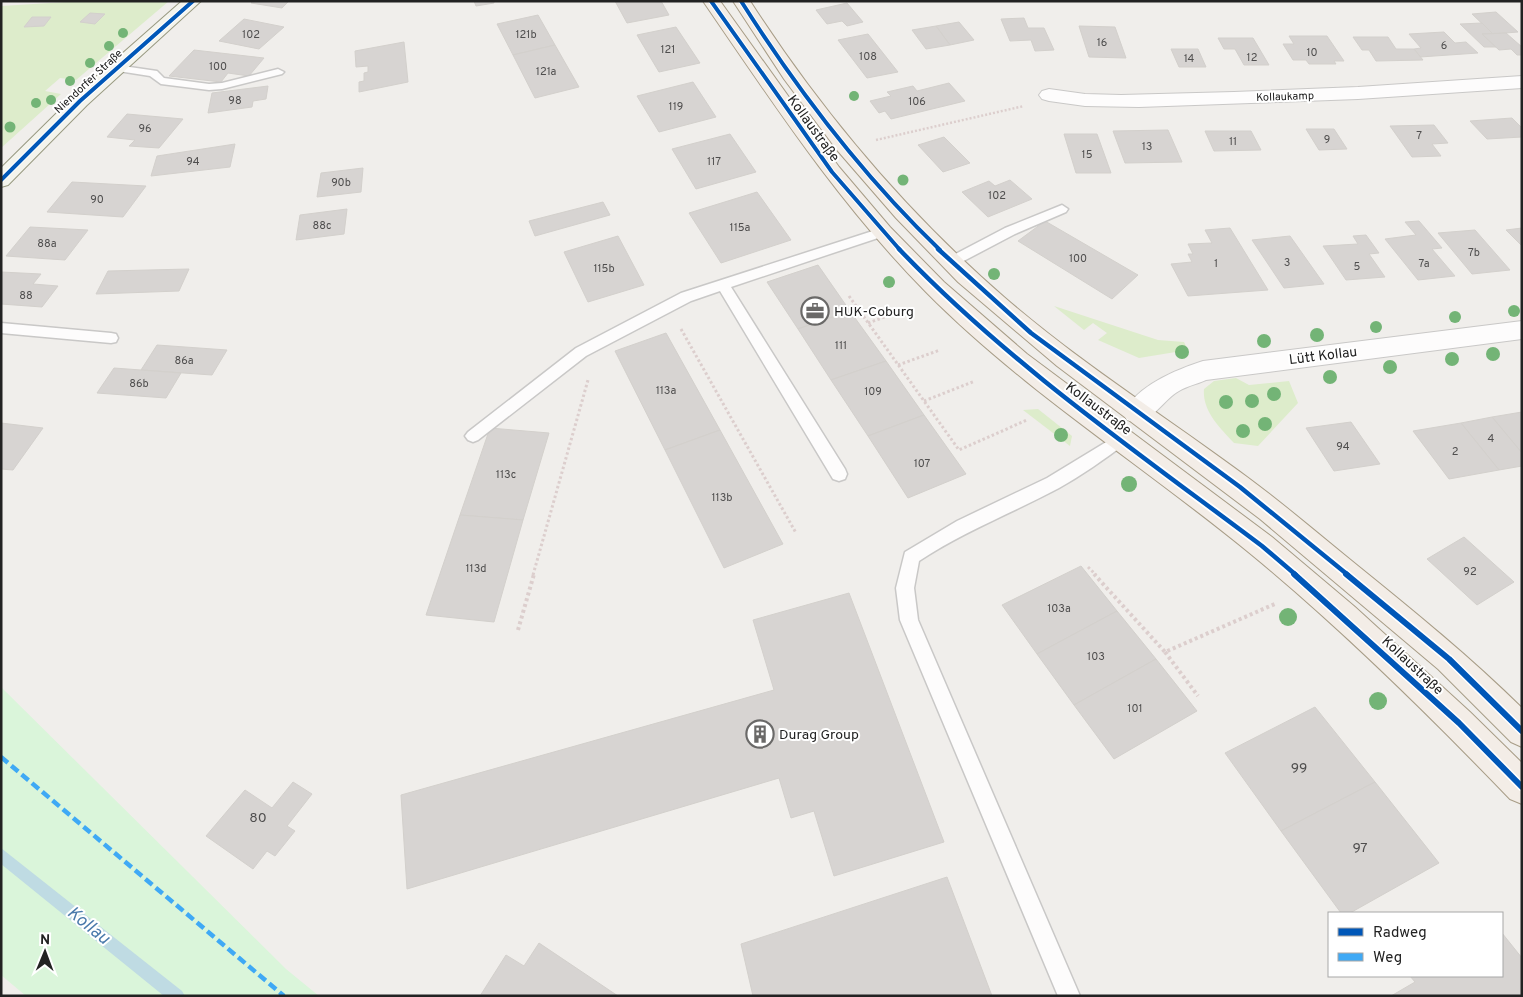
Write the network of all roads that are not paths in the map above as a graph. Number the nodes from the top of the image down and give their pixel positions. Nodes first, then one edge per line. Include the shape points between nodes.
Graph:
1 (193, 1) edge
2 (711, 1) edge
3 (741, 1) edge
4 (116, 68) junction
5 (278, 72) dead end
6 (1522, 82) edge
7 (1049, 95) road end
8 (1, 180) edge
9 (1062, 209) dead end
10 (882, 232) junction
11 (951, 262) junction
12 (723, 285) junction
13 (1, 328) edge
14 (1522, 330) edge
15 (111, 338) dead end
16 (1136, 413) junction
17 (473, 436) dead end
18 (1121, 439) junction
19 (839, 474) dead end
20 (1522, 731) edge
21 (1522, 787) edge
22 (1069, 996) edge

1 - 4 main road, Niendorfer Straße
2 - 10 main road, Kollaustraße via 832,172
3 - 11 main road, Kollaustraße via 765,41 846,147
4 - 5 lane via 153,73 161,82 209,87
4 - 8 main road, Niendorfer Straße
6 - 7 street, Kollaukamp via 1397,92 1233,98 1077,101
9 - 11 lane via 1010,231
10 - 12 lane
10 - 18 main road, Kollaustraße via 936,288 1018,361
11 - 16 main road, Kollaustraße via 1035,335
12 - 17 lane via 686,297 581,352
12 - 19 lane
13 - 15 lane
14 - 16 street, Lütt Kollau via 1203,371 1170,384
16 - 20 main road, Kollaustraße via 1240,488 1329,559 1450,660
18 - 21 main road, Kollaustraße via 1312,588 1459,722
18 - 22 lane via 1053,483 934,540 911,557 905,588 909,620

